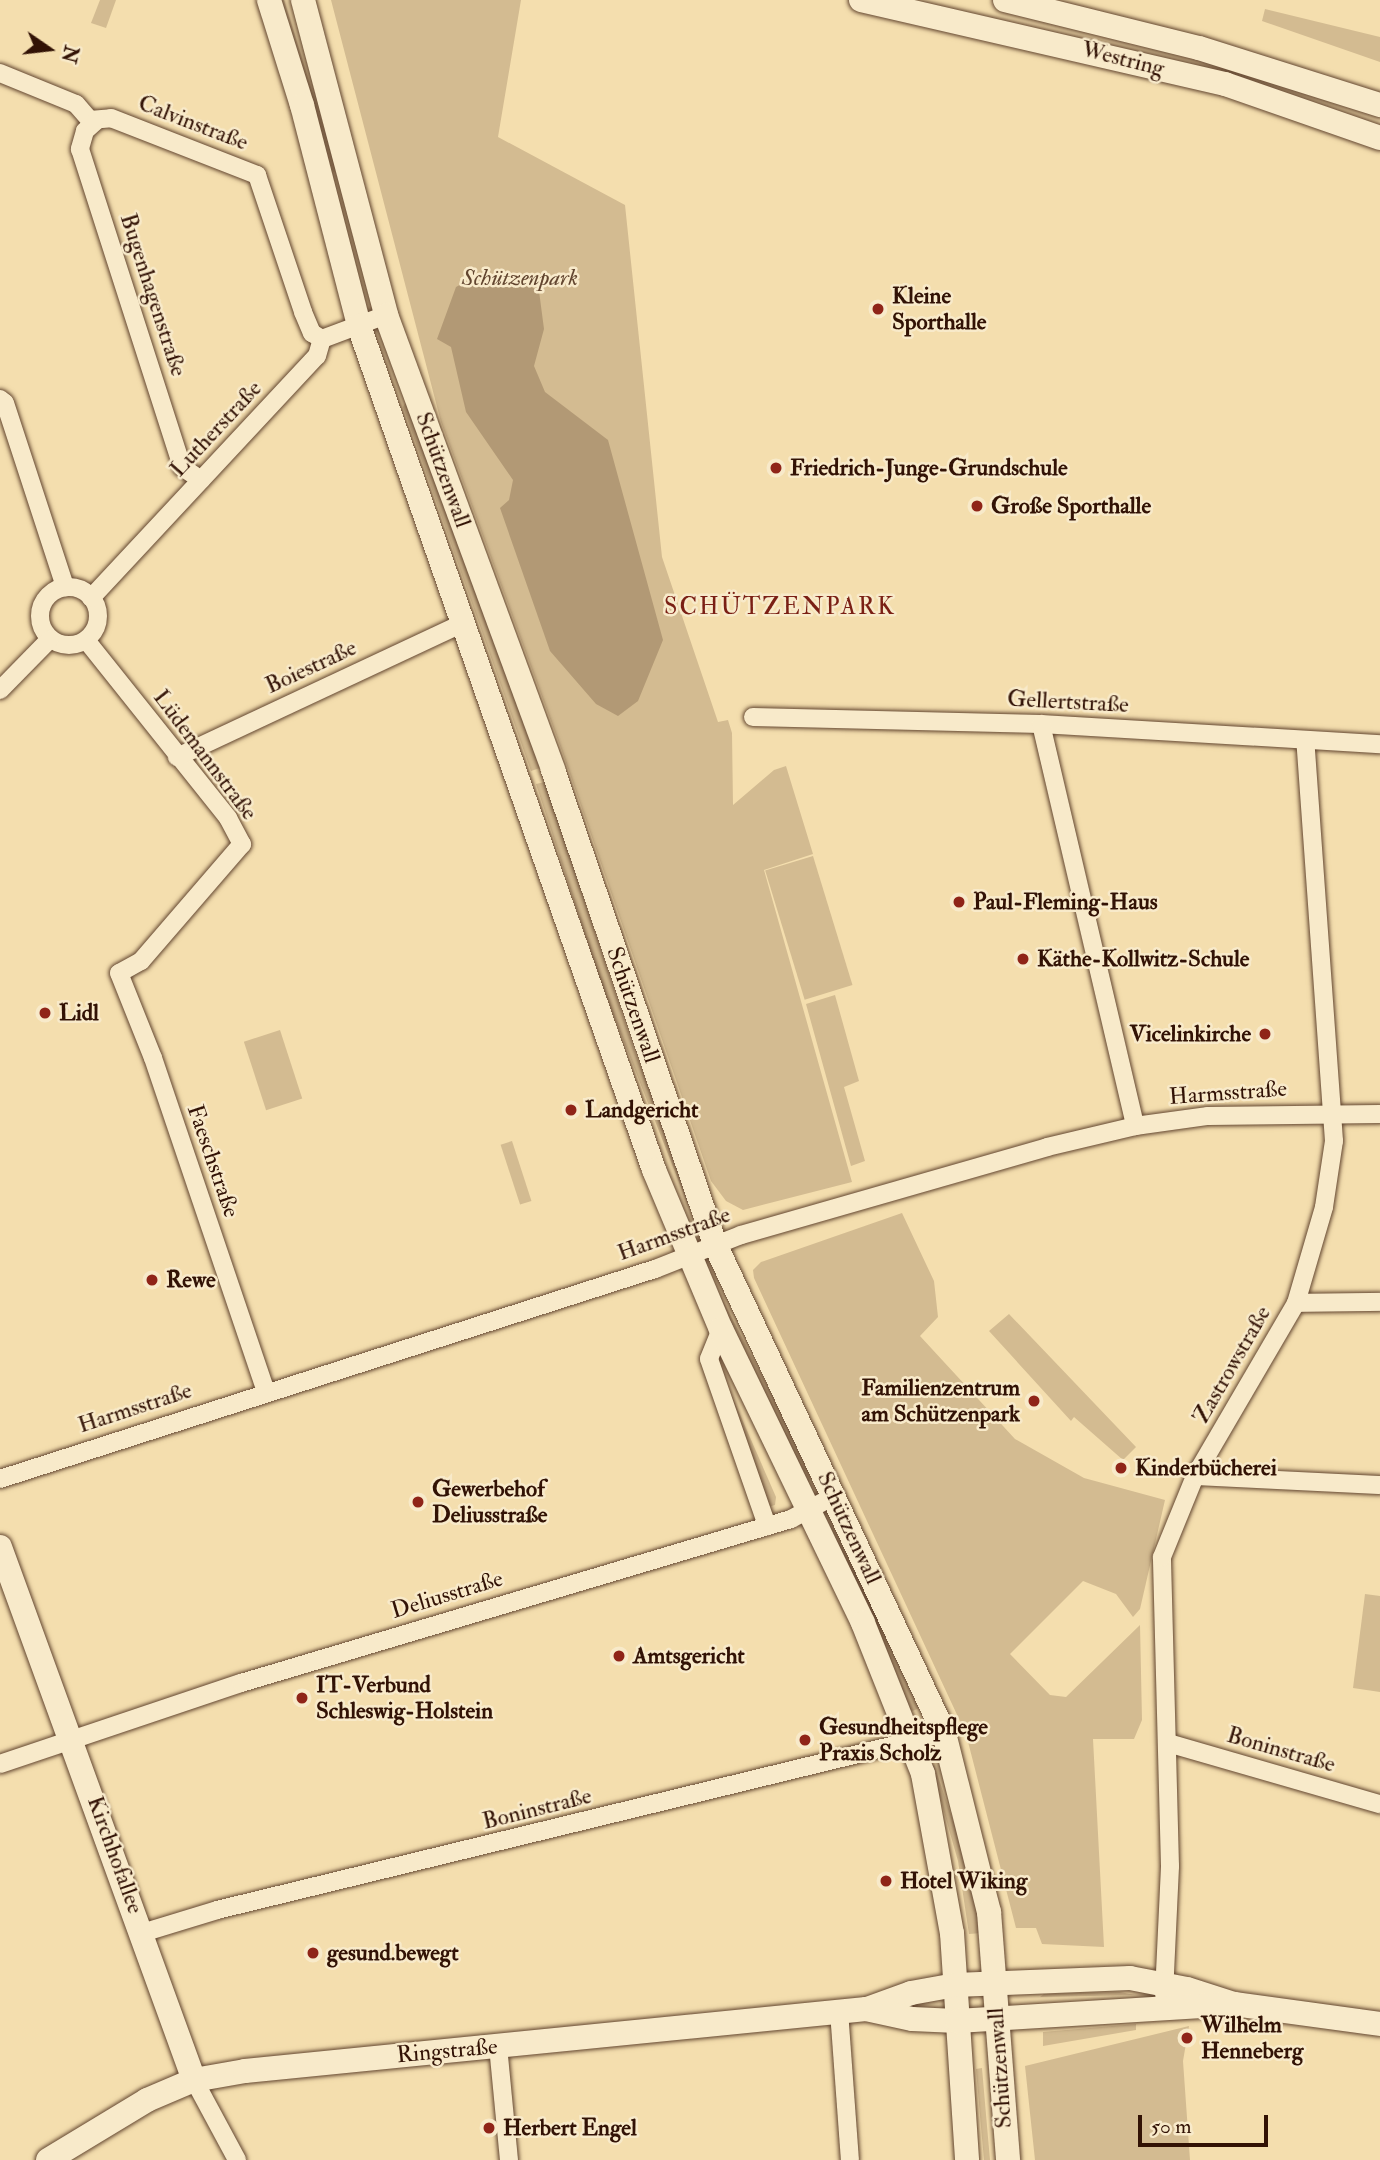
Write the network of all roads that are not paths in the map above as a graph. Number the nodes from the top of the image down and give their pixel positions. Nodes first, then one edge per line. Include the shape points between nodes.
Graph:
1 (269, 0) edge
2 (303, 0) edge
3 (861, 0) edge
4 (1005, 0) edge
5 (0, 73) edge
6 (1380, 105) edge
7 (96, 121) junction
8 (1380, 138) edge
9 (386, 315) junction
10 (359, 327) junction
11 (323, 339) junction
12 (0, 399) edge
13 (201, 480) junction
14 (65, 587) junction
15 (91, 598) junction
16 (465, 622) junction
17 (50, 639) junction
18 (86, 640) junction
19 (0, 690) edge
20 (752, 718) dead end
21 (1041, 724) junction
22 (1305, 740) junction
23 (1380, 744) edge
24 (177, 757) junction
25 (141, 961) joint
26 (1333, 1112) junction
27 (1380, 1114) edge
28 (1136, 1126) junction
29 (715, 1244) junction
30 (688, 1254) junction
31 (1380, 1302) edge
32 (1296, 1303) junction
33 (721, 1329) junction
34 (266, 1391) junction
35 (1195, 1476) junction
36 (0, 1479) edge
37 (1380, 1485) edge
38 (834, 1496) junction
39 (807, 1511) junction
40 (767, 1526) junction
41 (0, 1546) edge
42 (944, 1733) junction
43 (73, 1737) junction
44 (912, 1742) junction
45 (1168, 1743) junction
46 (0, 1764) edge
47 (1380, 1804) edge
48 (142, 1933) junction
49 (995, 1982) junction
50 (1165, 1984) junction
51 (955, 1985) junction
52 (1234, 2004) junction
53 (866, 2009) junction
54 (1163, 2010) junction
55 (839, 2011) junction
56 (996, 2020) junction
57 (957, 2021) junction
58 (1380, 2024) edge
59 (498, 2046) junction
60 (194, 2080) junction
61 (48, 2160) edge
62 (237, 2160) edge
63 (509, 2160) edge
64 (850, 2160) edge
65 (967, 2160) edge
66 (1008, 2160) edge

1 - 10 main road, Schützenwall via 302,104
2 - 9 main road, Schützenwall
3 - 8 main road, Westring via 1225,85
4 - 6 main road, Westring via 1154,35
5 - 7 street, Calvinstraße via 76,104
7 - 11 street, Calvinstraße via 111,118 257,175 303,312 312,332
7 - 13 street, Bugenhagenstraße via 85,131 80,149 182,467
9 - 10 street
9 - 29 main road, Schützenwall via 553,770
10 - 11 street
10 - 16 main road, Schützenwall
11 - 13 street, Lutherstraße via 317,356
12 - 14 street
13 - 15 street, Lutherstraße
14 - 15 street via 81,589
14 - 17 street via 55,590 41,608 40,619
15 - 18 street via 97,623
16 - 24 street, Boiestraße
16 - 30 main road, Schützenwall via 654,1170
17 - 18 street via 68,645
17 - 19 street
18 - 24 street, Lüdemannstraße
20 - 21 street, Gellertstraße
21 - 22 street, Gellertstraße
21 - 28 street
22 - 23 street, Gellertstraße
22 - 26 street, Zastrowstraße
24 - 25 street, Lüdemannstraße via 228,818 242,844
25 - 34 street, Faeschstraße via 119,972 153,1058
26 - 27 street, Harmsstraße
26 - 28 street, Harmsstraße via 1208,1116
26 - 32 street, Zastrowstraße via 1334,1141 1324,1207
28 - 29 street, Harmsstraße via 1048,1147
29 - 30 street, Harmsstraße
29 - 38 main road, Schützenwall
30 - 33 main road, Schützenwall
30 - 34 street, Harmsstraße via 655,1269
31 - 32 street
32 - 35 street, Zastrowstraße
33 - 39 main road, Schützenwall
33 - 40 street via 709,1359
34 - 36 street, Harmsstraße
35 - 37 street
35 - 45 street, Zastrowstraße via 1162,1557
38 - 39 street, Deliusstraße
38 - 42 main road, Schützenwall
39 - 40 street, Deliusstraße
39 - 44 main road, Schützenwall via 863,1623
40 - 43 street, Deliusstraße
41 - 43 main road, Kirchhofallee
42 - 44 street, Boninstraße
42 - 49 main road, Schützenwall via 989,1912
43 - 46 street, Deliusstraße
43 - 48 main road, Kirchhofallee
44 - 48 street, Boninstraße via 217,1910
44 - 51 main road, Schützenwall via 946,1879
45 - 47 street, Boninstraße
45 - 50 street, Zastrowstraße via 1170,1866
48 - 60 main road, Kirchhofallee
49 - 50 main road, Ringstraße via 1130,1978
49 - 51 main road, Ringstraße
49 - 56 main road, Schützenwall
50 - 52 main road, Ringstraße
50 - 54 street, Zastrowstraße
51 - 53 main road, Ringstraße via 911,1993
51 - 57 main road, Schützenwall
52 - 54 main road, Ringstraße
52 - 58 main road
53 - 55 main road, Ringstraße
53 - 57 main road, Ringstraße via 912,2019
54 - 56 main road, Ringstraße
55 - 59 main road, Ringstraße
55 - 64 street
56 - 57 main road, Ringstraße
56 - 66 main road, Schützenwall
57 - 65 main road, Schützenwall
59 - 60 main road, Ringstraße
59 - 63 street
60 - 61 main road, Ringstraße via 138,2105
60 - 62 street, Kirchhofallee

